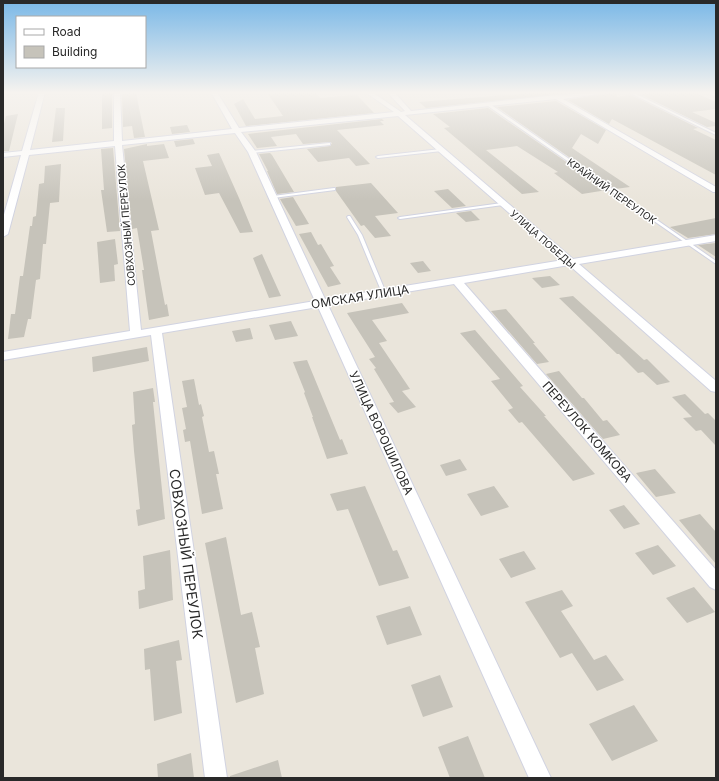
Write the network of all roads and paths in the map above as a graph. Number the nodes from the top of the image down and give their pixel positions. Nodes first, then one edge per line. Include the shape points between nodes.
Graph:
1 (32, 128) edge
2 (118, 128) edge
3 (252, 128) edge
4 (416, 128) edge
5 (522, 128) edge
6 (610, 128) edge
7 (705, 128) edge
8 (236, 130) junction
9 (716, 134) edge
10 (118, 143) junction
11 (328, 144) dead end
12 (441, 150) junction
13 (25, 152) junction
14 (252, 152) junction
15 (3, 155) edge
16 (378, 157) dead end
17 (334, 189) dead end
18 (716, 190) edge
19 (273, 197) junction
20 (502, 204) junction
21 (349, 217) dead end
22 (400, 218) dead end
23 (3, 234) edge
24 (716, 238) edge
25 (686, 243) junction
26 (569, 262) junction
27 (716, 263) edge
28 (457, 281) junction
29 (384, 293) junction
30 (322, 304) junction
31 (156, 330) junction
32 (136, 333) junction
33 (3, 356) edge
34 (716, 388) edge
35 (716, 582) edge
36 (216, 778) edge
37 (540, 778) edge

1 - 13 street
2 - 10 street, СОВХОЗНЫЙ ПЕРЕУЛОК
3 - 8 street
4 - 12 street, УЛИЦА ПОБЕДЫ
5 - 25 lane, КРАЙНИЙ ПЕРЕУЛОК
6 - 18 street
7 - 9 lane
8 - 10 street
8 - 14 street, УЛИЦА ВОРОШИЛОВА
10 - 13 street
10 - 32 street, СОВХОЗНЫЙ ПЕРЕУЛОК
11 - 14 lane
12 - 16 lane
12 - 20 street, УЛИЦА ПОБЕДЫ
13 - 15 street
13 - 23 street
14 - 19 street, УЛИЦА ВОРОШИЛОВА
17 - 19 lane
19 - 30 street, УЛИЦА ВОРОШИЛОВА
20 - 22 lane
20 - 26 street, УЛИЦА ПОБЕДЫ
21 - 29 lane via 360,235
24 - 25 street, ОМСКАЯ УЛИЦА
25 - 26 street, ОМСКАЯ УЛИЦА
25 - 27 lane, КРАЙНИЙ ПЕРЕУЛОК
26 - 28 street, ОМСКАЯ УЛИЦА
26 - 34 street, УЛИЦА ПОБЕДЫ
28 - 29 street, ОМСКАЯ УЛИЦА
28 - 35 street, ПЕРЕУЛОК КОМКОВА
29 - 30 street, ОМСКАЯ УЛИЦА
30 - 31 street, ОМСКАЯ УЛИЦА
30 - 37 street, УЛИЦА ВОРОШИЛОВА
31 - 32 street, ОМСКАЯ УЛИЦА
31 - 36 street, СОВХОЗНЫЙ ПЕРЕУЛОК
32 - 33 street, ОМСКАЯ УЛИЦА

